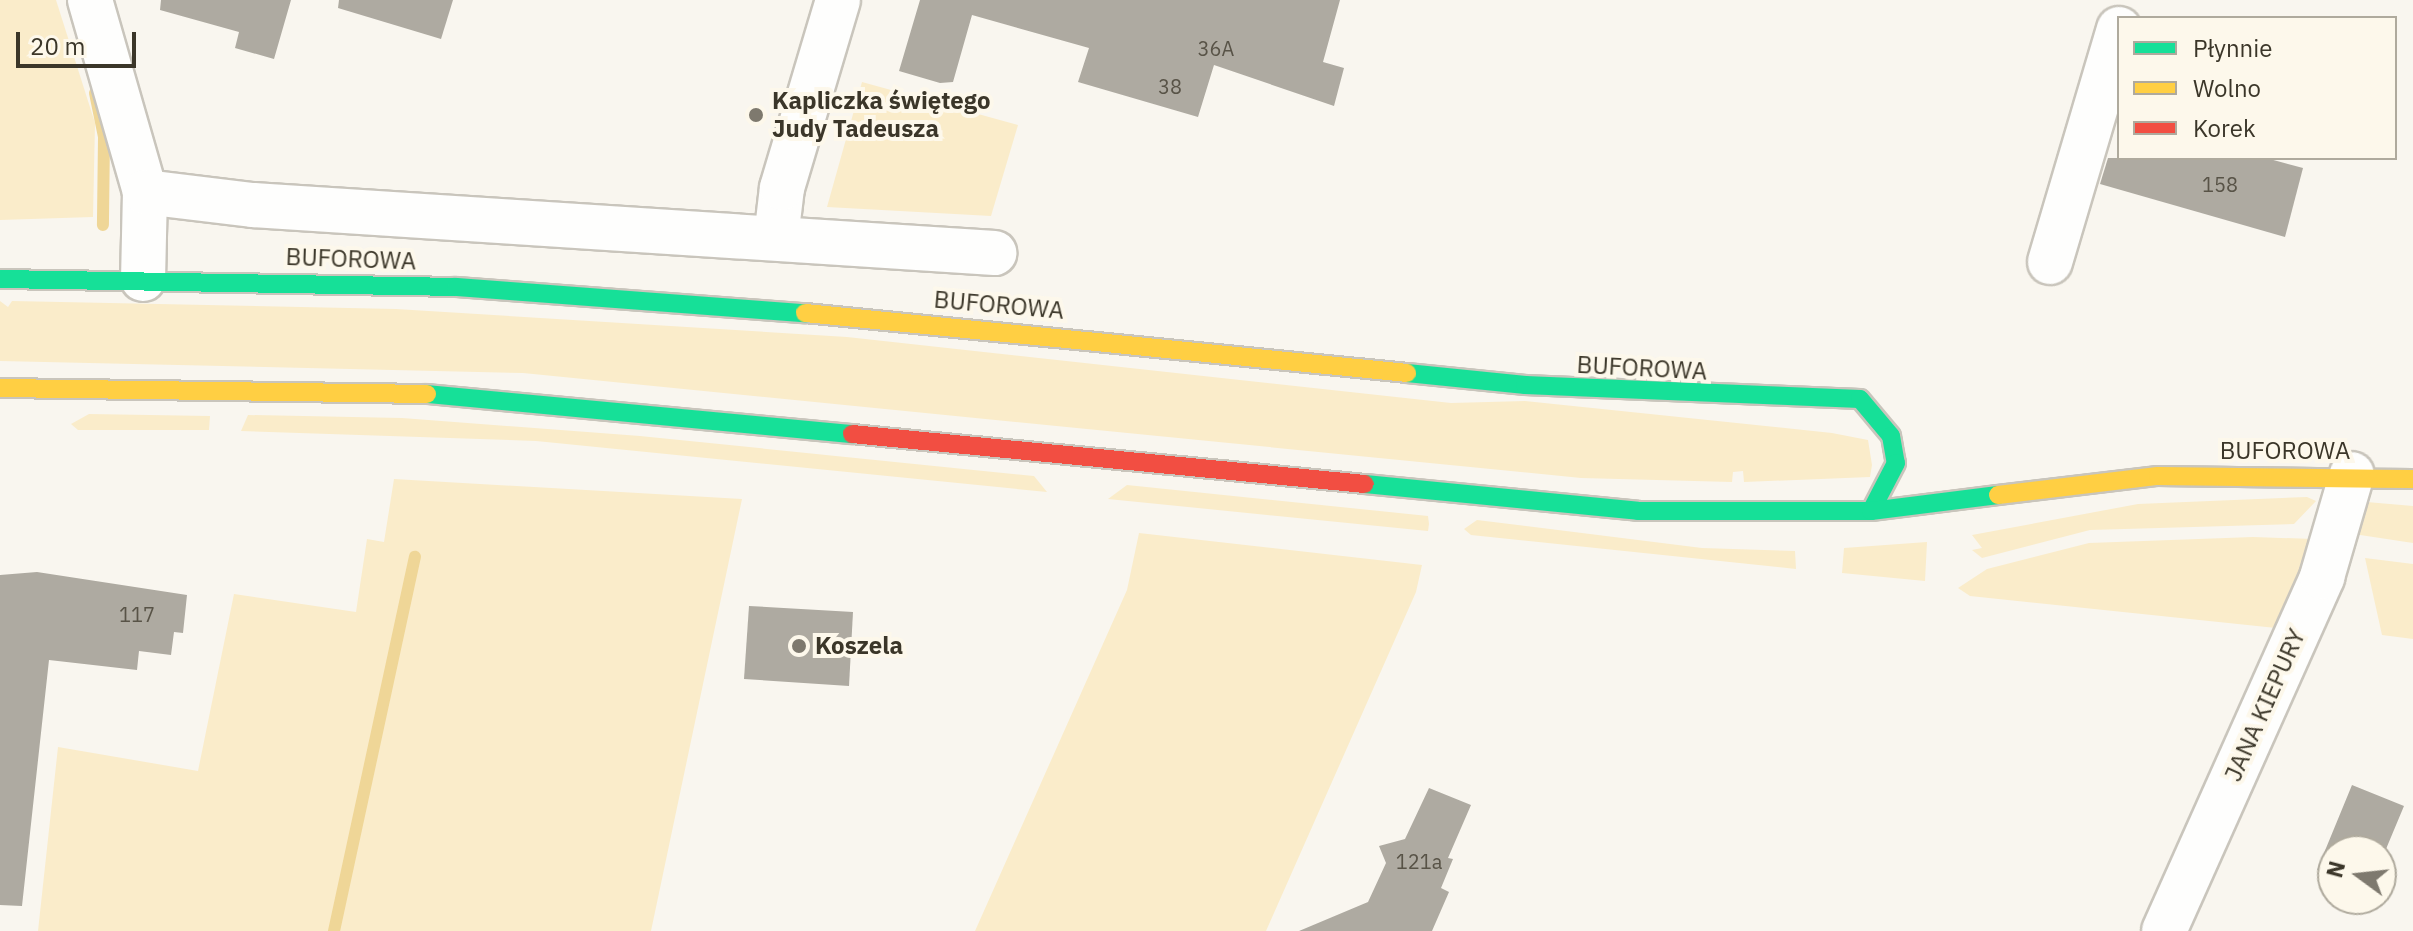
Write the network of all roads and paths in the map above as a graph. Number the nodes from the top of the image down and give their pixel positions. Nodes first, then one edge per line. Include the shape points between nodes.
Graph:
1 (90, 0) edge
2 (838, 0) edge
3 (2117, 36) edge
4 (145, 192) junction
5 (776, 238) junction
6 (994, 253) dead end
7 (2050, 262) dead end
8 (0, 279) edge
9 (143, 279) junction
10 (0, 388) edge
11 (2352, 474) junction
12 (2413, 479) edge
13 (1871, 511) junction
14 (2164, 931) edge

1 - 4 street
2 - 5 street via 782,188
3 - 7 street
4 - 5 street via 253,205
4 - 9 street
5 - 6 street
8 - 9 main road, BUFOROWA
9 - 13 main road, BUFOROWA via 361,283 699,304 1087,337 1525,385 1860,399 1891,436 1896,463
10 - 13 main road, BUFOROWA via 449,394 1638,511
11 - 12 main road, BUFOROWA
11 - 13 main road, BUFOROWA via 2158,476
11 - 14 street, JANA KIEPURY via 2322,577

